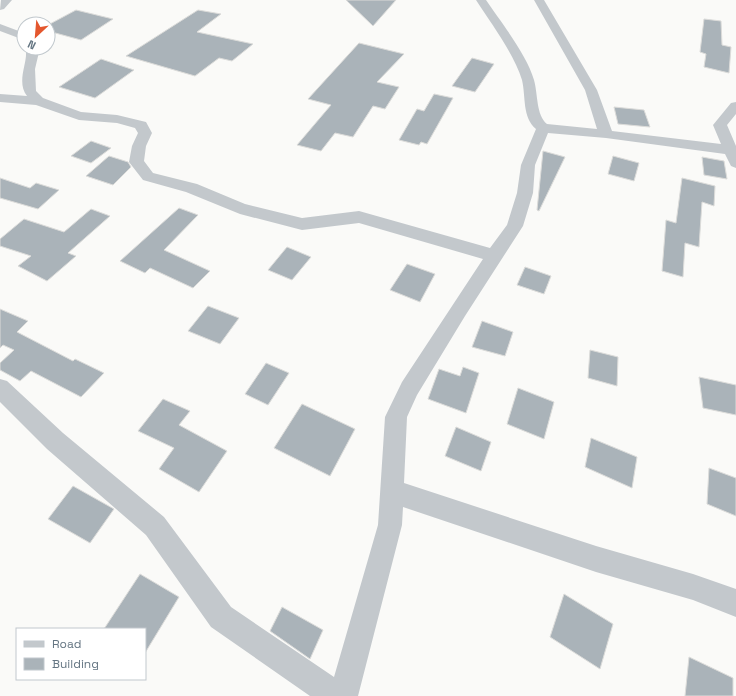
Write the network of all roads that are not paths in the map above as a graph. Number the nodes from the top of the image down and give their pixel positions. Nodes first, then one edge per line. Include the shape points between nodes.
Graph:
1 (7, 0) edge
2 (481, 0) edge
3 (539, 0) edge
4 (0, 7) edge
5 (0, 27) edge
6 (16, 34) edge
7 (32, 56) edge
8 (0, 98) edge
9 (38, 101) junction
10 (736, 106) edge
11 (543, 128) junction
12 (606, 134) junction
13 (730, 150) junction
14 (736, 163) edge
15 (494, 256) junction
16 (0, 388) edge
17 (391, 491) junction
18 (736, 603) edge
19 (336, 696) edge
20 (343, 696) edge

1 - 4 street
2 - 11 street via 522,66 528,80 535,121
3 - 12 street via 591,90
5 - 6 street
7 - 9 street via 29,69 30,91
8 - 9 street
9 - 15 street via 79,116 117,119 142,125 145,133 136,162 148,177 191,188 240,208 302,224 359,217
10 - 13 street via 720,125
11 - 12 street
11 - 15 street via 528,165 525,193 515,226
12 - 13 street
13 - 14 street
15 - 17 street via 409,389 396,417
16 - 19 street via 55,441 155,526 221,617
17 - 18 street
17 - 20 street via 390,525

